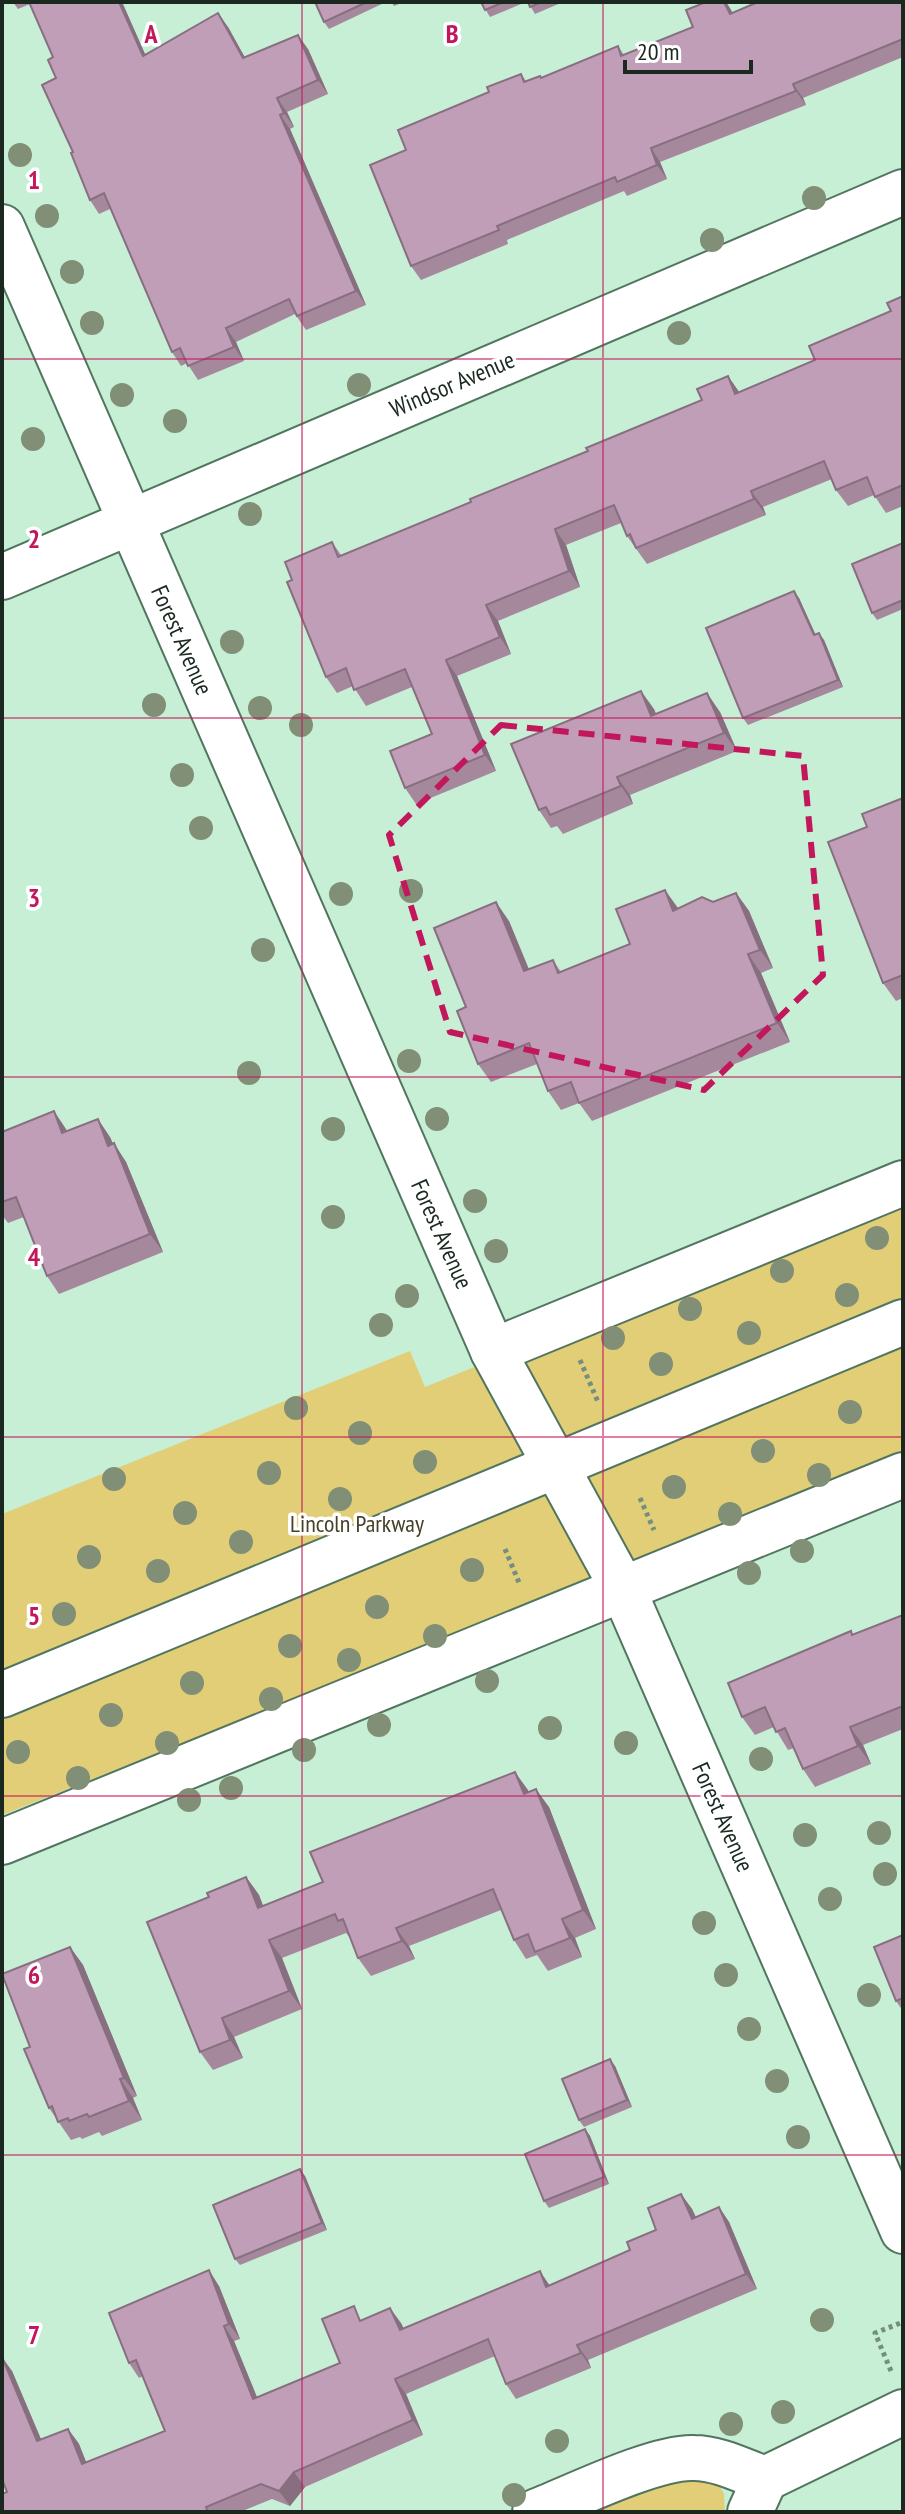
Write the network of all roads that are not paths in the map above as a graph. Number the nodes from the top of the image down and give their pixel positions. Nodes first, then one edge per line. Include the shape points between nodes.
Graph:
1 (903, 192) edge
2 (2, 227) edge
3 (130, 521) junction
4 (2, 577) edge
5 (903, 1183) edge
6 (903, 1322) edge
7 (493, 1351) junction
8 (556, 1468) junction
9 (903, 1475) edge
10 (623, 1589) junction
11 (2, 1695) edge
12 (2, 1842) edge
13 (903, 2231) edge
14 (900, 2398) edge
15 (758, 2495) edge
16 (535, 2512) edge

1 - 3 street, Windsor Avenue
2 - 3 street, Forest Avenue
3 - 4 street, Windsor Avenue
3 - 7 street, Forest Avenue
5 - 7 street
6 - 8 street
7 - 8 street, Forest Avenue
8 - 10 street, Forest Avenue
8 - 11 street
9 - 10 street
10 - 12 street
10 - 13 street, Forest Avenue
14 - 15 street
15 - 16 street via 722,2463 693,2457 655,2464

